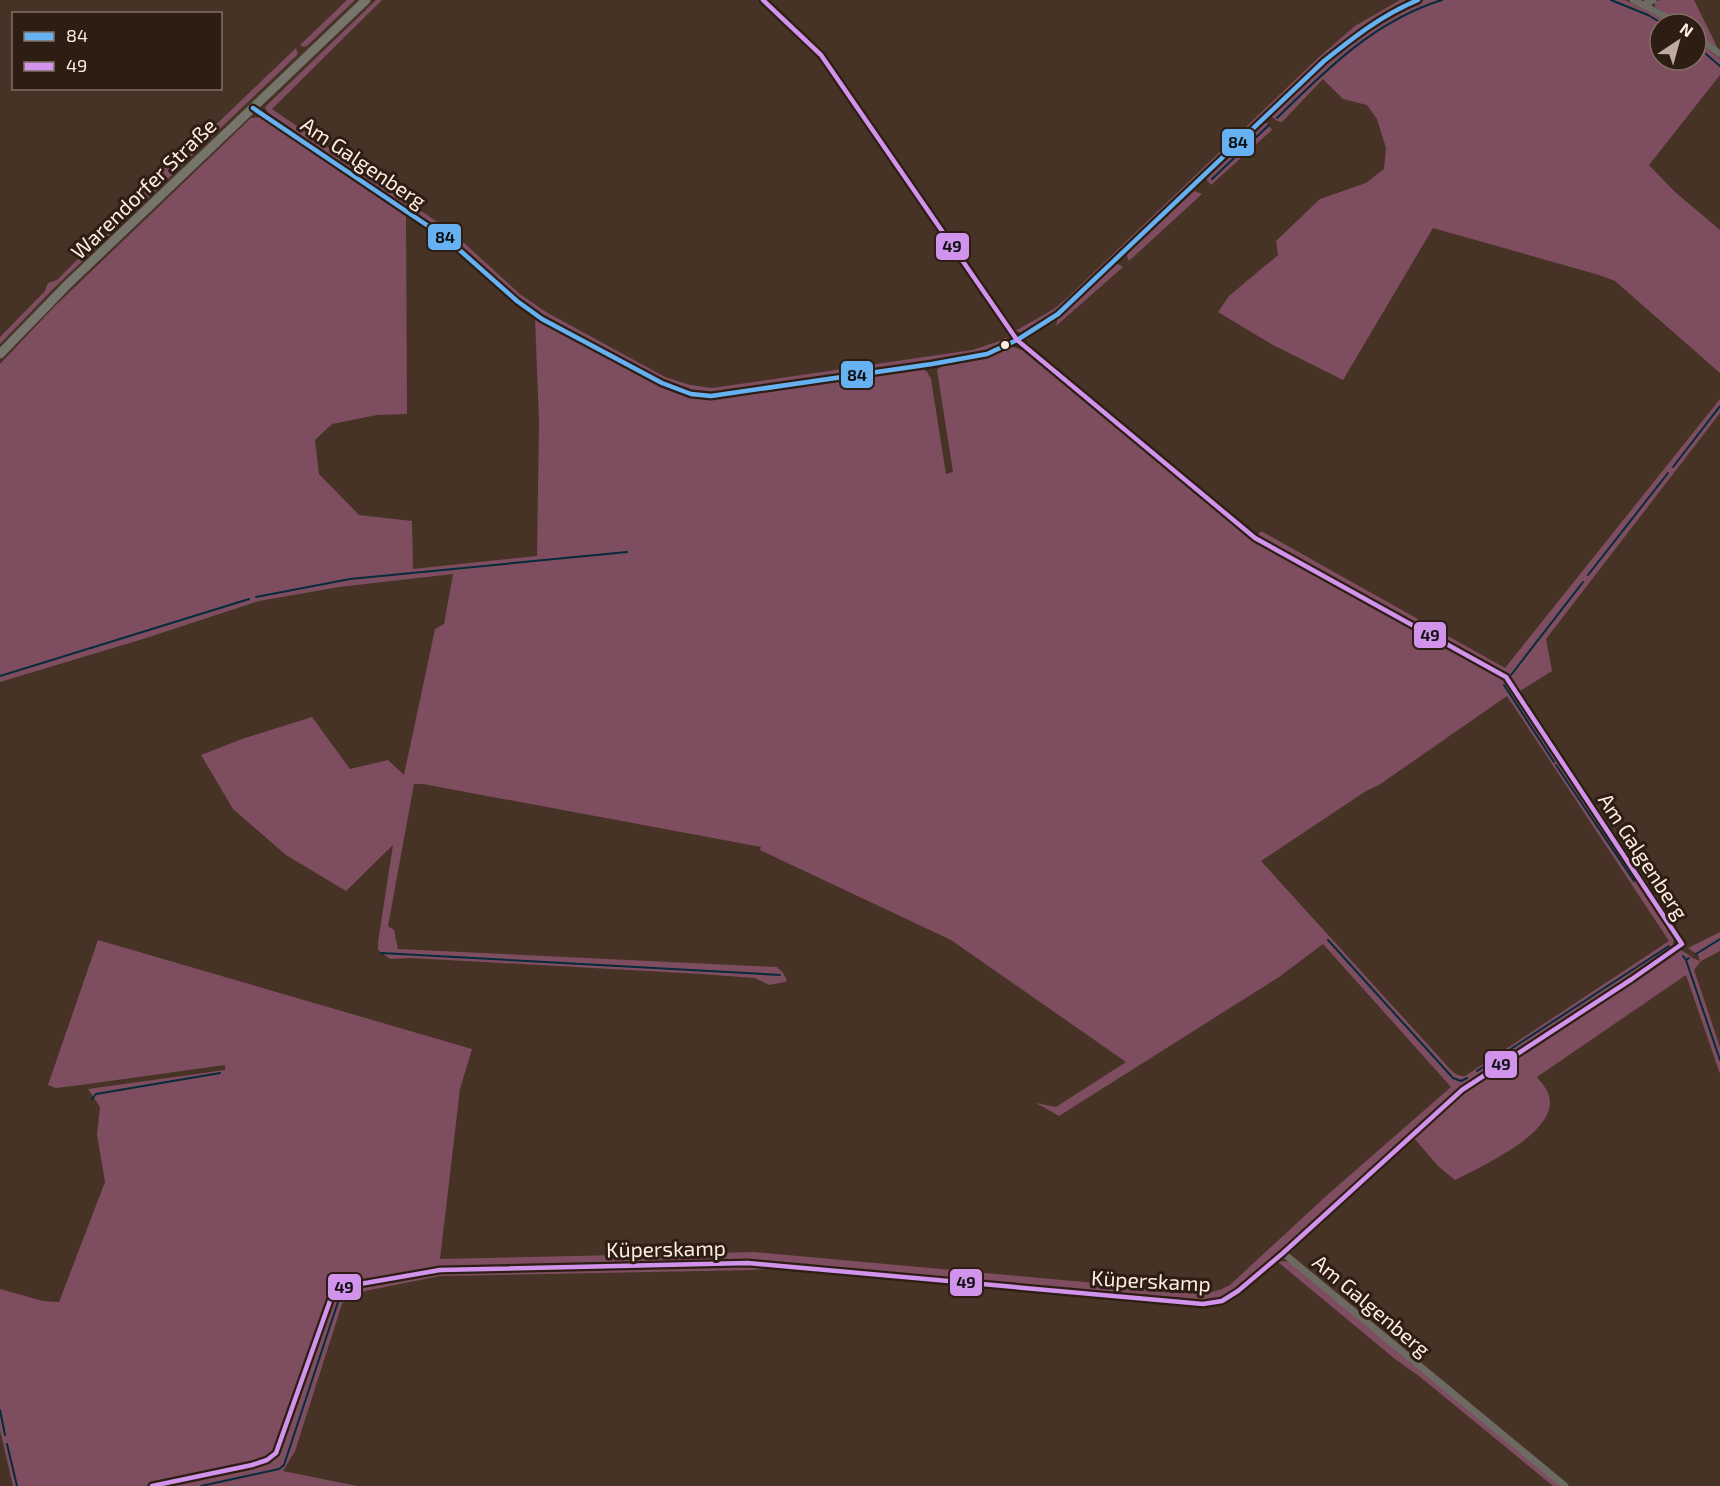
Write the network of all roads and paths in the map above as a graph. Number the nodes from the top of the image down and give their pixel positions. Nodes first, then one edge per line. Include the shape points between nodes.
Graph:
1 (366, 0) edge
2 (763, 0) edge
3 (1418, 0) edge
4 (1633, 0) edge
5 (1653, 0) edge
6 (1645, 4) junction
7 (1659, 12) edge
8 (253, 108) junction
9 (1017, 340) junction
10 (0, 354) edge
11 (1283, 1253) junction
12 (152, 1486) edge
13 (1565, 1486) edge

1 - 8 main road, Warendorfer Straße
2 - 9 street, Am Galgenberg via 821,55
3 - 9 street, Am Galgenberg via 1383,16 1324,61 1058,314
4 - 6 street
5 - 6 street
6 - 7 street
8 - 9 street, Am Galgenberg via 446,238 542,319 662,383 691,394 711,396 932,364 987,354
8 - 10 main road, Warendorfer Straße
9 - 11 street, Am Galgenberg via 1255,538 1506,677 1682,944 1462,1090
11 - 12 street, Küperskamp via 1238,1291 1203,1304 748,1263 440,1270 354,1284 340,1288 331,1298 276,1453 267,1461 252,1465
11 - 13 street, Am Galgenberg

